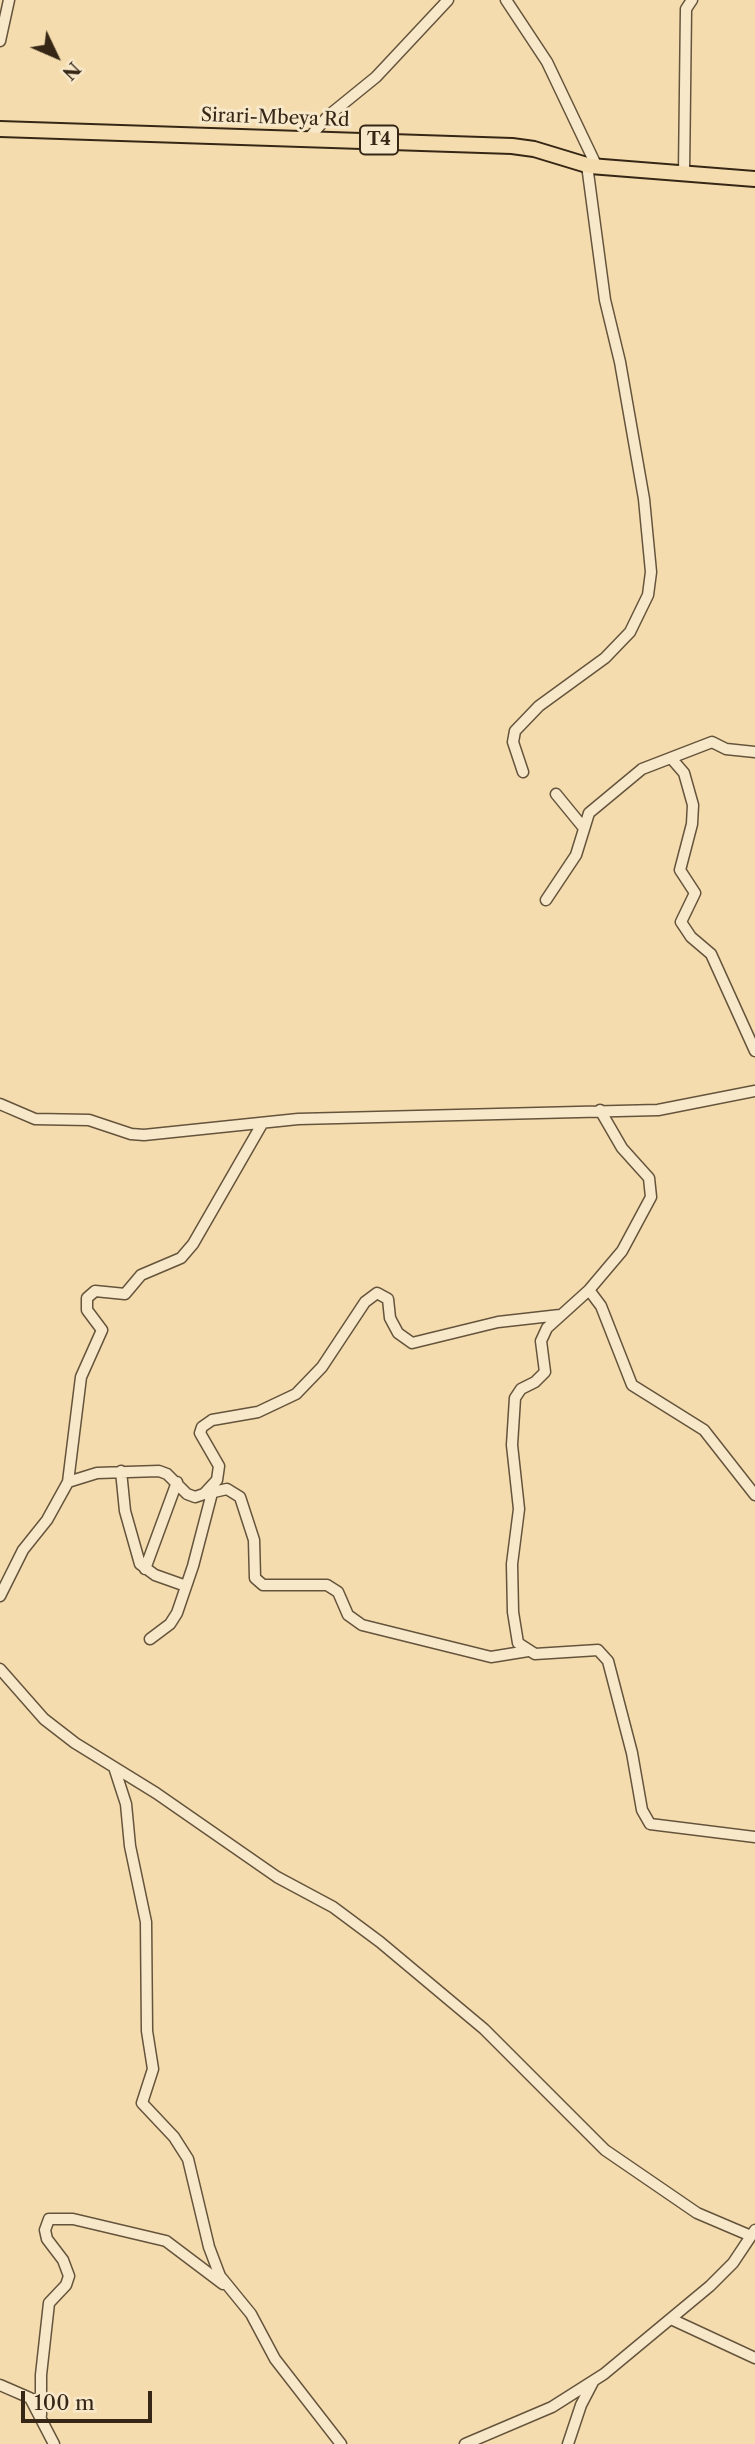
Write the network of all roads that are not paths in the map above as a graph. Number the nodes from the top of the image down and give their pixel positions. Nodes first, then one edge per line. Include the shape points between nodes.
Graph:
1 (9, 0) edge
2 (448, 0) edge
3 (506, 0) edge
4 (691, 0) edge
5 (0, 41) edge
6 (0, 127) edge
7 (310, 137) junction
8 (592, 166) junction
9 (684, 173) junction
10 (755, 179) edge
11 (755, 752) edge
12 (671, 758) junction
13 (523, 772) dead end
14 (556, 793) dead end
15 (583, 828) junction
16 (546, 900) dead end
17 (755, 1051) edge
18 (755, 1091) edge
19 (0, 1104) edge
20 (600, 1110) junction
21 (262, 1124) junction
22 (589, 1290) junction
23 (560, 1315) junction
24 (121, 1471) junction
25 (68, 1482) junction
26 (177, 1482) junction
27 (208, 1494) junction
28 (755, 1495) edge
29 (145, 1569) junction
30 (186, 1586) junction
31 (0, 1596) edge
32 (150, 1639) dead end
33 (528, 1651) junction
34 (0, 1669) edge
35 (113, 1766) junction
36 (755, 1837) edge
37 (753, 2233) edge
38 (226, 2286) junction
39 (671, 2319) junction
40 (755, 2358) edge
41 (593, 2382) junction
42 (0, 2385) edge
43 (41, 2415) junction
44 (54, 2444) edge
45 (341, 2444) edge
46 (465, 2444) edge
47 (568, 2444) edge

1 - 5 street
2 - 7 street via 376,77
3 - 8 street via 553,73
4 - 9 street via 686,9
6 - 7 highway, Sirari-Mbeya Rd / T4
7 - 8 highway, Sirari-Mbeya Rd / T4 via 512,146
8 - 9 highway, Sirari-Mbeya Rd / T4
8 - 13 street via 603,287 644,499 649,583 630,632 515,731 513,742
9 - 10 highway, Sirari-Mbeya Rd / T4
11 - 12 street via 726,749 712,742
12 - 15 street via 630,778 589,813
12 - 17 street via 684,773 693,805 680,870 695,893 681,922 711,954
14 - 15 street
15 - 16 street via 576,855
18 - 20 street via 672,1108
19 - 21 street via 36,1119 89,1120 131,1134
20 - 21 street via 356,1116
20 - 22 street via 652,1186 651,1197 622,1251
21 - 25 street via 181,1258 141,1275 125,1294 95,1291 87,1298 87,1310 102,1330 81,1377
22 - 23 street
22 - 28 street via 601,1306 632,1384 704,1430
23 - 27 street via 498,1322 412,1342 398,1333 388,1299 377,1293 365,1302 322,1367 296,1394 258,1412 212,1420 202,1427 200,1433 219,1466
23 - 33 street via 541,1341 545,1372 517,1393 514,1405 512,1445 519,1509 512,1564 513,1612 518,1643
24 - 25 street
24 - 26 street via 159,1471
24 - 29 street via 125,1511
25 - 31 street via 23,1550
26 - 27 street via 192,1496
26 - 29 street
27 - 30 street
27 - 33 street via 230,1489 240,1497 254,1541 259,1583 327,1585 336,1590 356,1623 440,1645 500,1658
29 - 30 street
30 - 32 street via 172,1622
33 - 36 street via 598,1650 608,1661 642,1810 650,1824
34 - 35 street via 44,1719
35 - 37 street via 380,1942 484,2029 605,2150 697,2213
35 - 38 street via 126,1804 146,1922 147,2031 153,2069 142,2103 188,2159 209,2247
37 - 39 street via 733,2263
38 - 43 street via 166,2241 73,2219 49,2219 47,2239 69,2276 49,2302
38 - 45 street via 251,2314 266,2345
39 - 40 street
39 - 41 street
41 - 46 street via 552,2407
41 - 47 street
42 - 43 street via 22,2392
43 - 44 street

